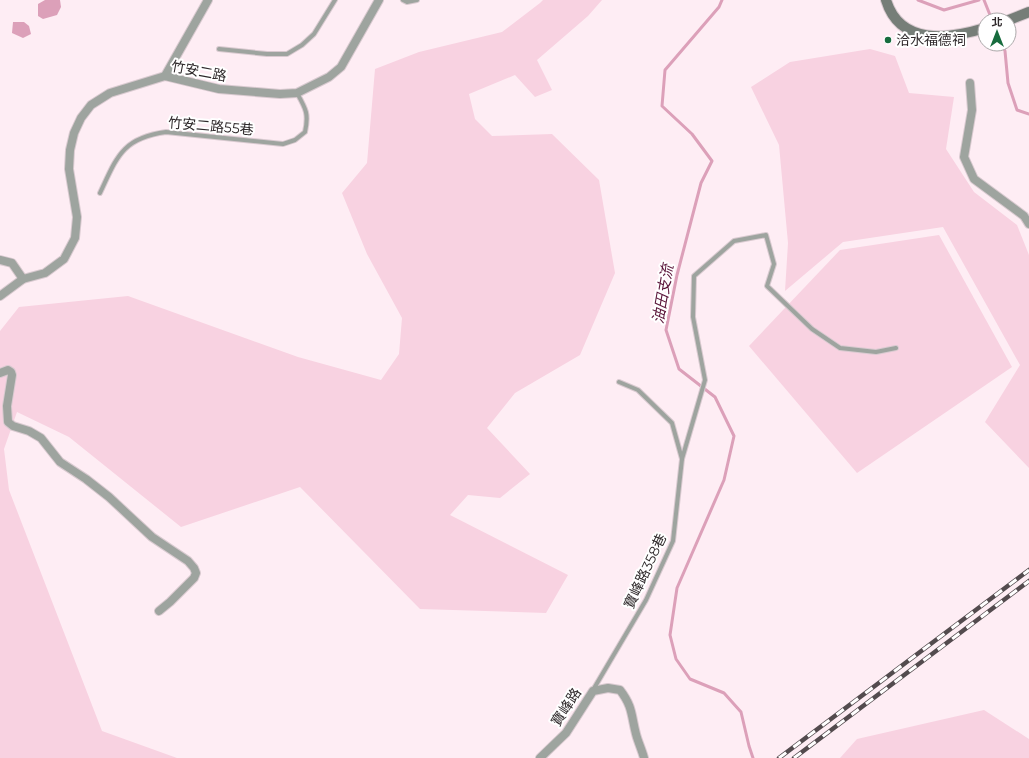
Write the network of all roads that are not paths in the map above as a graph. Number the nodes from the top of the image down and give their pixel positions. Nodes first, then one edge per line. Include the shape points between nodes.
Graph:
1 (208, 0) edge
2 (335, 0) edge
3 (379, 0) edge
4 (403, 0) edge
5 (417, 0) edge
6 (886, 0) edge
7 (1029, 12) edge
8 (1017, 17) edge
9 (977, 31) edge
10 (219, 49) dead end
11 (165, 76) junction
12 (970, 83) dead end
13 (297, 93) junction
14 (100, 193) dead end
15 (1029, 224) edge
16 (0, 260) edge
17 (23, 280) junction
18 (0, 296) edge
19 (896, 348) dead end
20 (0, 373) edge
21 (618, 382) dead end
22 (682, 459) junction
23 (159, 611) dead end
24 (593, 691) junction
25 (540, 758) edge
26 (644, 758) edge

1 - 11 street
2 - 10 lane via 314,34 302,46 287,54
3 - 13 street, 竹安二路 via 341,67 329,77
4 - 5 lane
6 - 9 street via 894,18 904,28 919,34 962,35
7 - 8 street
11 - 13 street, 竹安二路 via 219,89
11 - 17 street, 竹安二路 via 110,93 91,105 81,118 70,150 69,169 77,217 75,238 64,259 45,272
12 - 15 street via 972,110 964,157 974,180 1024,216
13 - 14 lane, 竹安二路55巷 via 305,107 308,120 306,132 295,140 283,144 166,132 149,134 122,150
16 - 17 street via 12,263
17 - 18 street, 竹安二路
19 - 22 lane via 876,352 840,348 812,329 767,286 774,264 766,235 734,241 694,276 693,317 705,380
20 - 23 street via 8,370 12,375 7,406 8,422 41,438 60,462 104,493 152,537 188,561 194,568 194,578
21 - 22 lane, 寶峰路358巷 via 638,390 672,423
22 - 24 lane, 寶峰路358巷 via 673,541 646,600
24 - 25 street, 寶峰路 via 566,733
24 - 26 street, 寶峰路 via 608,688 620,690 628,700

